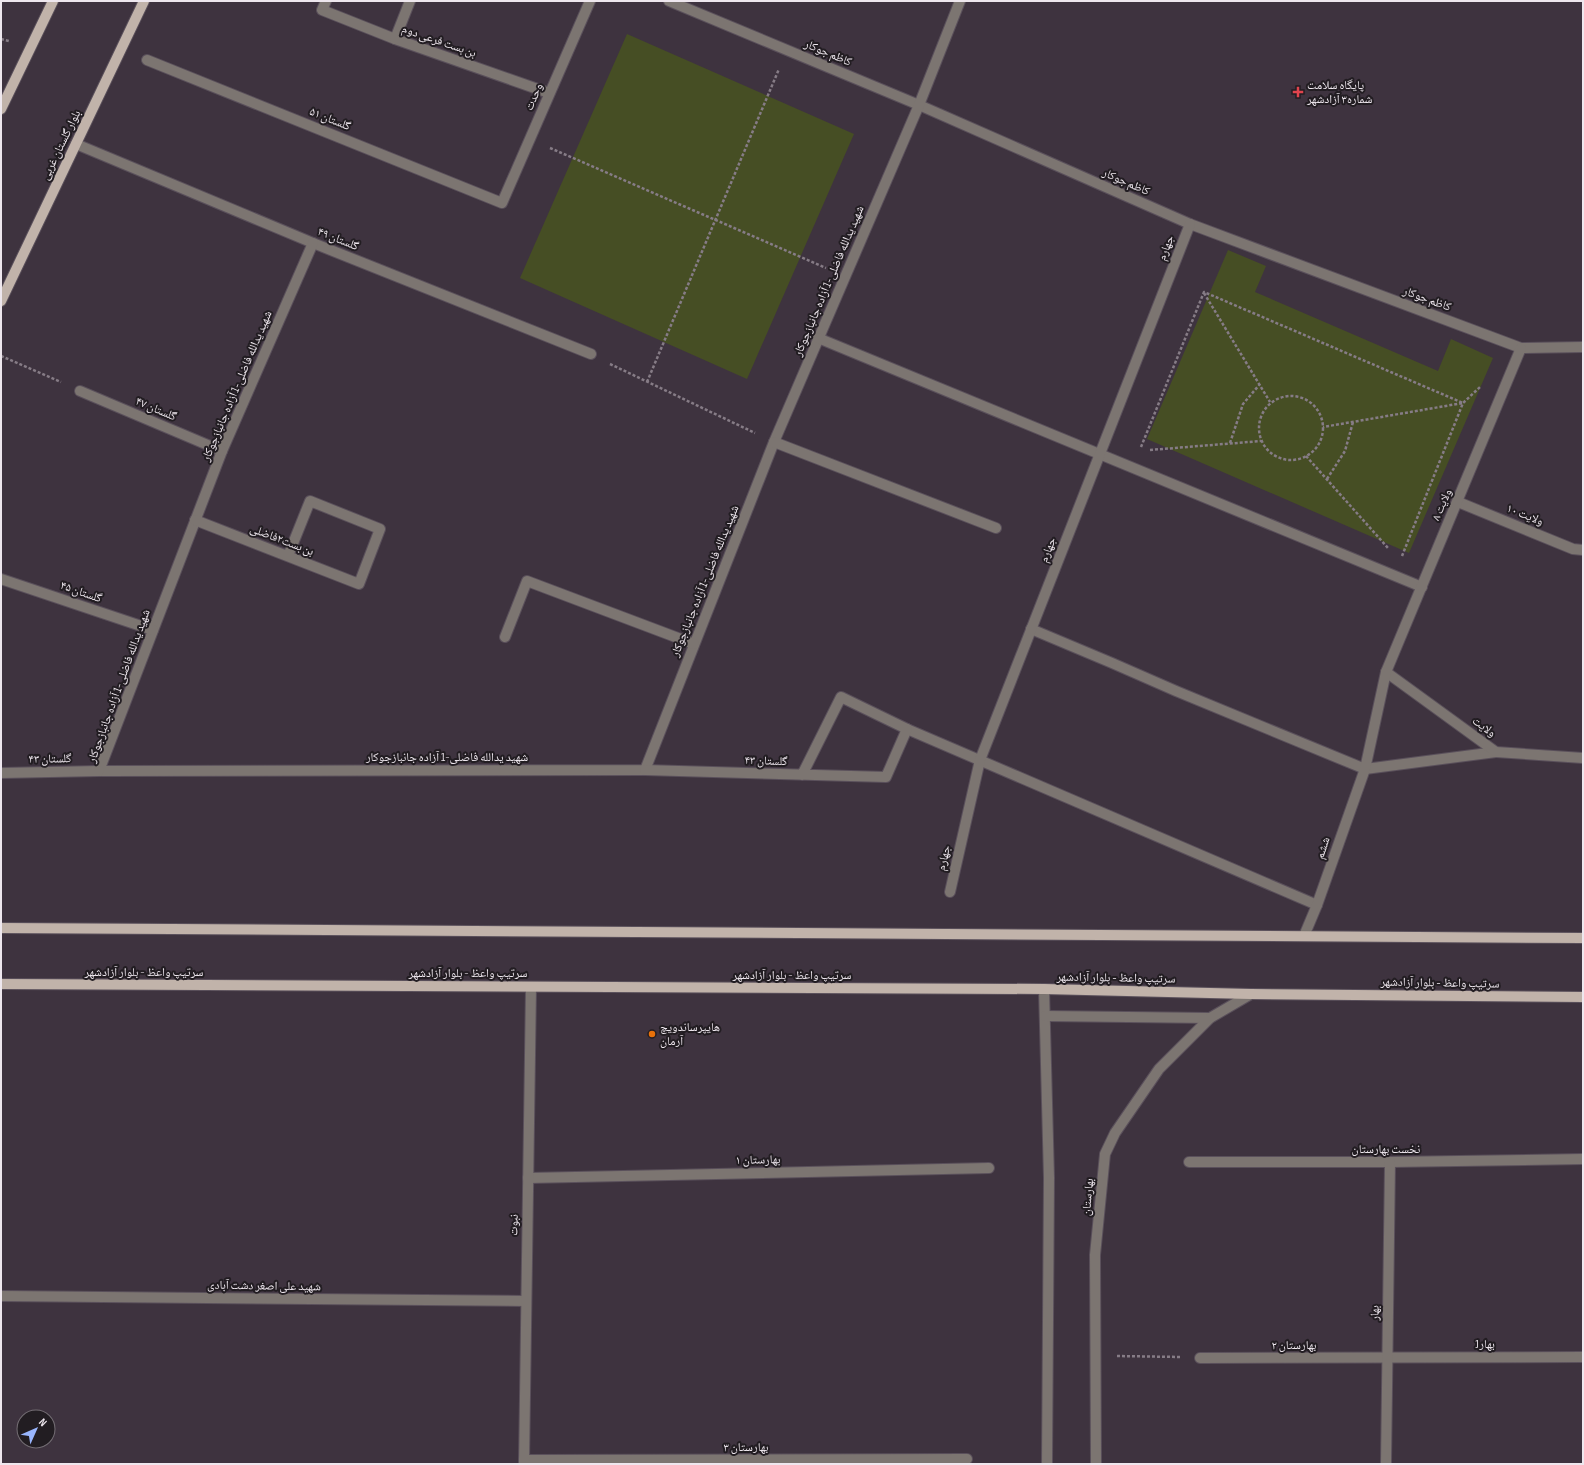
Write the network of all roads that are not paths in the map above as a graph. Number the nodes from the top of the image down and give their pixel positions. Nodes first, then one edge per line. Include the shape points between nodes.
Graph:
1 (53, 1) edge
2 (144, 1) edge
3 (410, 1) edge
4 (590, 1) edge
5 (670, 1) edge
6 (960, 1) edge
7 (324, 6) edge
8 (395, 39) junction
9 (147, 60) dead end
10 (549, 93) junction
11 (919, 105) junction
12 (1, 109) edge
13 (76, 144) junction
14 (502, 203) joint
15 (1190, 224) junction
16 (313, 243) junction
17 (1, 301) edge
18 (818, 338) junction
19 (1583, 347) edge
20 (1521, 348) junction
21 (591, 354) road end
22 (80, 391) road end
23 (774, 442) junction
24 (222, 451) junction
25 (1099, 454) junction
26 (1458, 502) junction
27 (195, 520) junction
28 (996, 528) dead end
29 (1583, 550) edge
30 (288, 556) junction
31 (1, 579) edge
32 (1422, 587) junction
33 (1031, 629) junction
34 (153, 630) junction
35 (505, 637) dead end
36 (694, 644) junction
37 (1386, 672) junction
38 (907, 729) junction
39 (1496, 752) junction
40 (1583, 758) edge
41 (980, 760) junction
42 (1365, 769) junction
43 (645, 770) junction
44 (99, 771) junction
45 (1, 773) edge
46 (802, 775) junction
47 (950, 892) dead end
48 (1317, 905) junction
49 (1, 928) edge
50 (1304, 936) junction
51 (1583, 938) edge
52 (1, 984) edge
53 (531, 987) junction
54 (1044, 989) junction
55 (1251, 994) junction
56 (1583, 997) edge
57 (1045, 1016) junction
58 (1210, 1018) junction
59 (1583, 1159) edge
60 (1189, 1162) dead end
61 (1390, 1162) junction
62 (989, 1168) dead end
63 (528, 1178) junction
64 (1, 1296) edge
65 (526, 1301) junction
66 (1388, 1357) junction
67 (1200, 1358) road end
68 (1583, 1358) edge
69 (968, 1459) dead end
70 (524, 1462) edge
71 (1047, 1464) edge
72 (1096, 1464) edge
73 (1386, 1464) edge

1 - 12 main road
2 - 13 main road, بلوار گلستان غربی
3 - 8 street
4 - 10 street, وحدت
5 - 11 street, کاظم جوکار
6 - 11 street, شهید یدالله فاضلی-1 آزاده جانبازجوکار
7 - 8 street, بن بست فرعی دوم
8 - 10 street, بن بست فرعی دوم
9 - 14 street, گلستان ۵۱
10 - 14 street, وحدت
11 - 15 street, کاظم جوکار
11 - 18 street, شهید یدالله فاضلی-1 آزاده جانبازجوکار
13 - 16 street, گلستان ۴۹
13 - 17 main road, بلوار گلستان غربی
15 - 20 street, کاظم جوکار
15 - 25 street, جهارم
16 - 21 street, گلستان ۴۹
16 - 24 street, شهید یدالله فاضلی-1 آزاده جانبازجوکار
18 - 23 street, شهید یدالله فاضلی-1 آزاده جانبازجوکار
18 - 25 street
19 - 20 street, کاظم جوکار
20 - 26 street, ولایت ۸
22 - 24 street, گلستان ۴۷
23 - 28 street
23 - 36 street, شهید یدالله فاضلی-1 آزاده جانبازجوکار
24 - 27 street, شهید یدالله فاضلی-1 آزاده جانبازجوکار
25 - 32 street
25 - 33 street, جهارم
26 - 29 street, ولایت ۱۰ via 1573,549
26 - 32 street, ولایت ۸
27 - 30 street, بن بست۲فاضلی
27 - 34 street, شهید یدالله فاضلی-1 آزاده جانبازجوکار
30 - 30 street, بن بست۲فاضلی via 310,501 380,529 359,584
31 - 34 street, گلستان ۴۵
32 - 37 street, ولایت ۸
33 - 41 street, جهارم
33 - 42 street
34 - 44 street, شهید یدالله فاضلی-1 آزاده جانبازجوکار
35 - 36 street via 527,582
36 - 43 street, شهید یدالله فاضلی-1 آزاده جانبازجوکار
37 - 39 street, ولایت
37 - 42 street, ششم
38 - 41 street
38 - 46 street, گلستان ۴۳ via 886,777
38 - 46 street via 841,696
39 - 40 street, ولایت
39 - 42 street
41 - 47 street, جهارم
41 - 48 street
42 - 48 street, ششم
43 - 44 street, شهید یدالله فاضلی-1 آزاده جانبازجوکار
43 - 46 street, گلستان ۴۳
44 - 45 street, گلستان ۴۳
48 - 50 street, ششم
49 - 50 main road
50 - 51 main road
52 - 53 main road, سرتیپ واعظ - بلوار آزادشهر
53 - 54 main road, سرتیپ واعظ - بلوار آزادشهر
53 - 63 street, نبوت
54 - 55 main road, سرتیپ واعظ - بلوار آزادشهر
54 - 57 street
55 - 56 main road, سرتیپ واعظ - بلوار آزادشهر
55 - 58 street, بهارستان
57 - 58 street
57 - 71 street via 1049,1178
58 - 72 street, بهارستان via 1159,1069 1115,1133 1105,1154 1095,1255
59 - 61 street, نخست بهارستان
60 - 61 street, نخست بهارستان
61 - 66 street, بهار
62 - 63 street, بهارستان ۱
63 - 65 street, نبوت
64 - 65 street, شهید علی اصغر دشت آبادی
65 - 70 street, نبوت
66 - 67 street, بهارستان ۲
66 - 68 street, بهار1
66 - 73 street, بهار
69 - 70 street, بهارستان ۳

